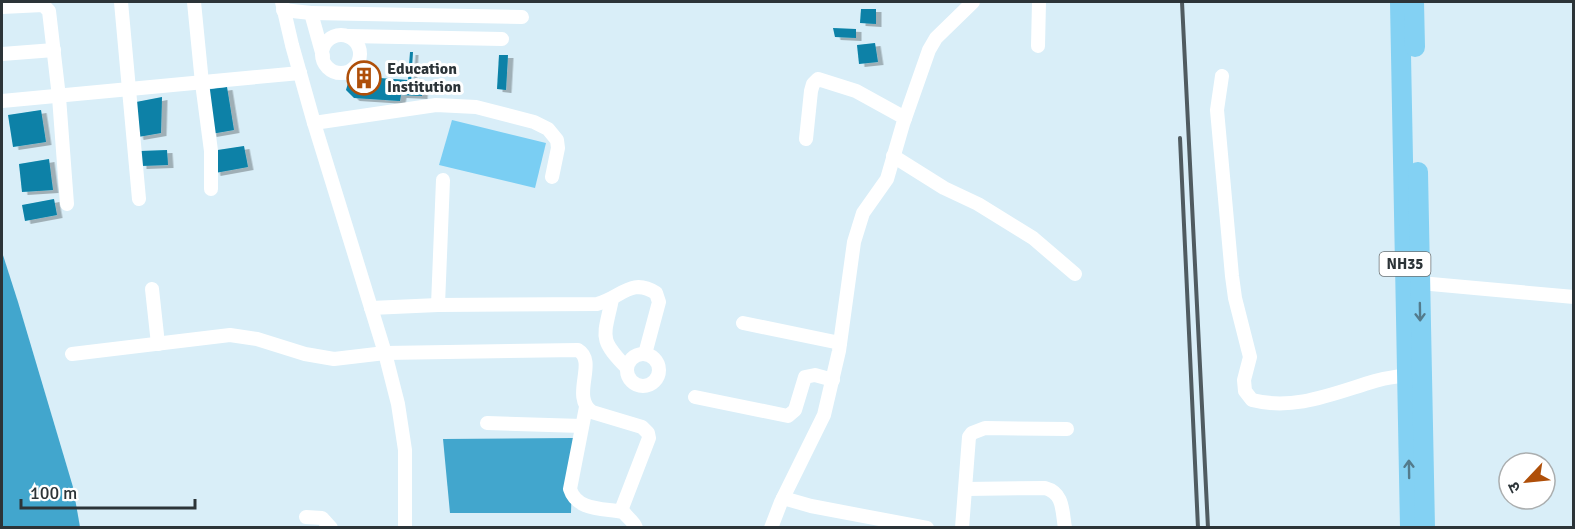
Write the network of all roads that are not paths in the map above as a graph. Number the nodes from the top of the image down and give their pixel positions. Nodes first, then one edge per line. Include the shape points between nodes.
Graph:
1 (121, 2) edge
2 (194, 2) edge
3 (973, 2) edge
4 (1039, 2) edge
5 (1400, 2) edge
6 (1414, 2) edge
7 (45, 4) edge
8 (283, 6) edge
9 (2, 8) edge
10 (311, 13) junction
11 (522, 17) dead end
12 (317, 34) junction
13 (343, 36) junction
14 (502, 39) dead end
15 (1038, 46) dead end
16 (54, 50) junction
17 (2, 54) edge
18 (323, 58) junction
19 (300, 74) junction
20 (1222, 76) dead end
21 (202, 83) junction
22 (130, 90) junction
23 (59, 97) junction
24 (2, 101) edge
25 (905, 118) junction
26 (314, 123) junction
27 (806, 139) dead end
28 (893, 156) junction
29 (552, 177) dead end
30 (443, 180) dead end
31 (211, 189) dead end
32 (139, 199) dead end
33 (67, 204) dead end
34 (1074, 274) dead end
35 (1420, 283) junction
36 (152, 289) dead end
37 (1574, 297) edge
38 (612, 299) junction
39 (438, 304) junction
40 (371, 308) junction
41 (742, 323) dead end
42 (840, 343) junction
43 (158, 344) junction
44 (72, 354) dead end
45 (385, 354) junction
46 (645, 354) junction
47 (627, 368) junction
48 (1407, 375) junction
49 (833, 380) junction
50 (695, 397) dead end
51 (586, 407) junction
52 (487, 423) dead end
53 (582, 426) junction
54 (1067, 429) dead end
55 (966, 489) junction
56 (783, 498) junction
57 (623, 512) junction
58 (306, 517) dead end
59 (332, 528) edge
60 (405, 528) edge
61 (636, 528) edge
62 (771, 528) edge
63 (927, 528) edge
64 (962, 528) edge
65 (1065, 528) edge
66 (1410, 528) edge
67 (1425, 528) edge

1 - 22 street
2 - 21 street
3 - 25 street via 936,38
4 - 15 street
5 - 48 highway, NH35
6 - 35 highway, NH35
7 - 9 street
7 - 16 street
8 - 10 street
8 - 19 street
10 - 11 street
10 - 12 street
12 - 13 street
12 - 18 street
13 - 14 street
13 - 18 street via 327,42
13 - 18 street via 358,45 360,51 353,68 335,71
16 - 17 street
16 - 23 street
19 - 21 street
19 - 26 street
20 - 48 street via 1217,110 1232,276 1250,357 1245,391 1252,400 1278,405
21 - 22 street
21 - 31 street via 212,152
22 - 23 street
22 - 32 street
23 - 24 street
23 - 33 street
25 - 27 street via 856,91 818,79 813,84
25 - 28 street
26 - 29 street via 436,105 476,108 548,129 558,148
26 - 40 street
28 - 34 street via 1033,238
28 - 42 street via 882,188 864,213 854,242
30 - 39 street
35 - 37 street
35 -> 67 highway, NH35
36 - 43 street
38 - 39 street via 597,304
38 - 46 street via 642,286 656,293 659,302
38 - 47 street via 605,341
39 - 40 street
40 - 45 street
41 - 42 street
42 - 49 street
43 - 44 street
43 - 45 street via 230,335 327,358
45 - 51 street via 578,350 585,358
45 - 60 street via 403,428
46 - 47 street via 631,359
46 - 47 street via 658,363 659,374 653,383 644,387 633,384
66 -> 48 highway, NH35
49 - 50 street via 815,375 805,377 795,410 788,416
49 - 56 street via 824,415
51 - 53 street
51 - 57 street via 642,427 648,433
52 - 53 street
53 - 57 street via 572,495 581,505
54 - 55 street via 985,428 972,433
55 - 64 street
55 - 65 street via 1053,490 1061,502
56 - 62 street
56 - 63 street
57 - 61 street
58 - 59 street via 322,518

